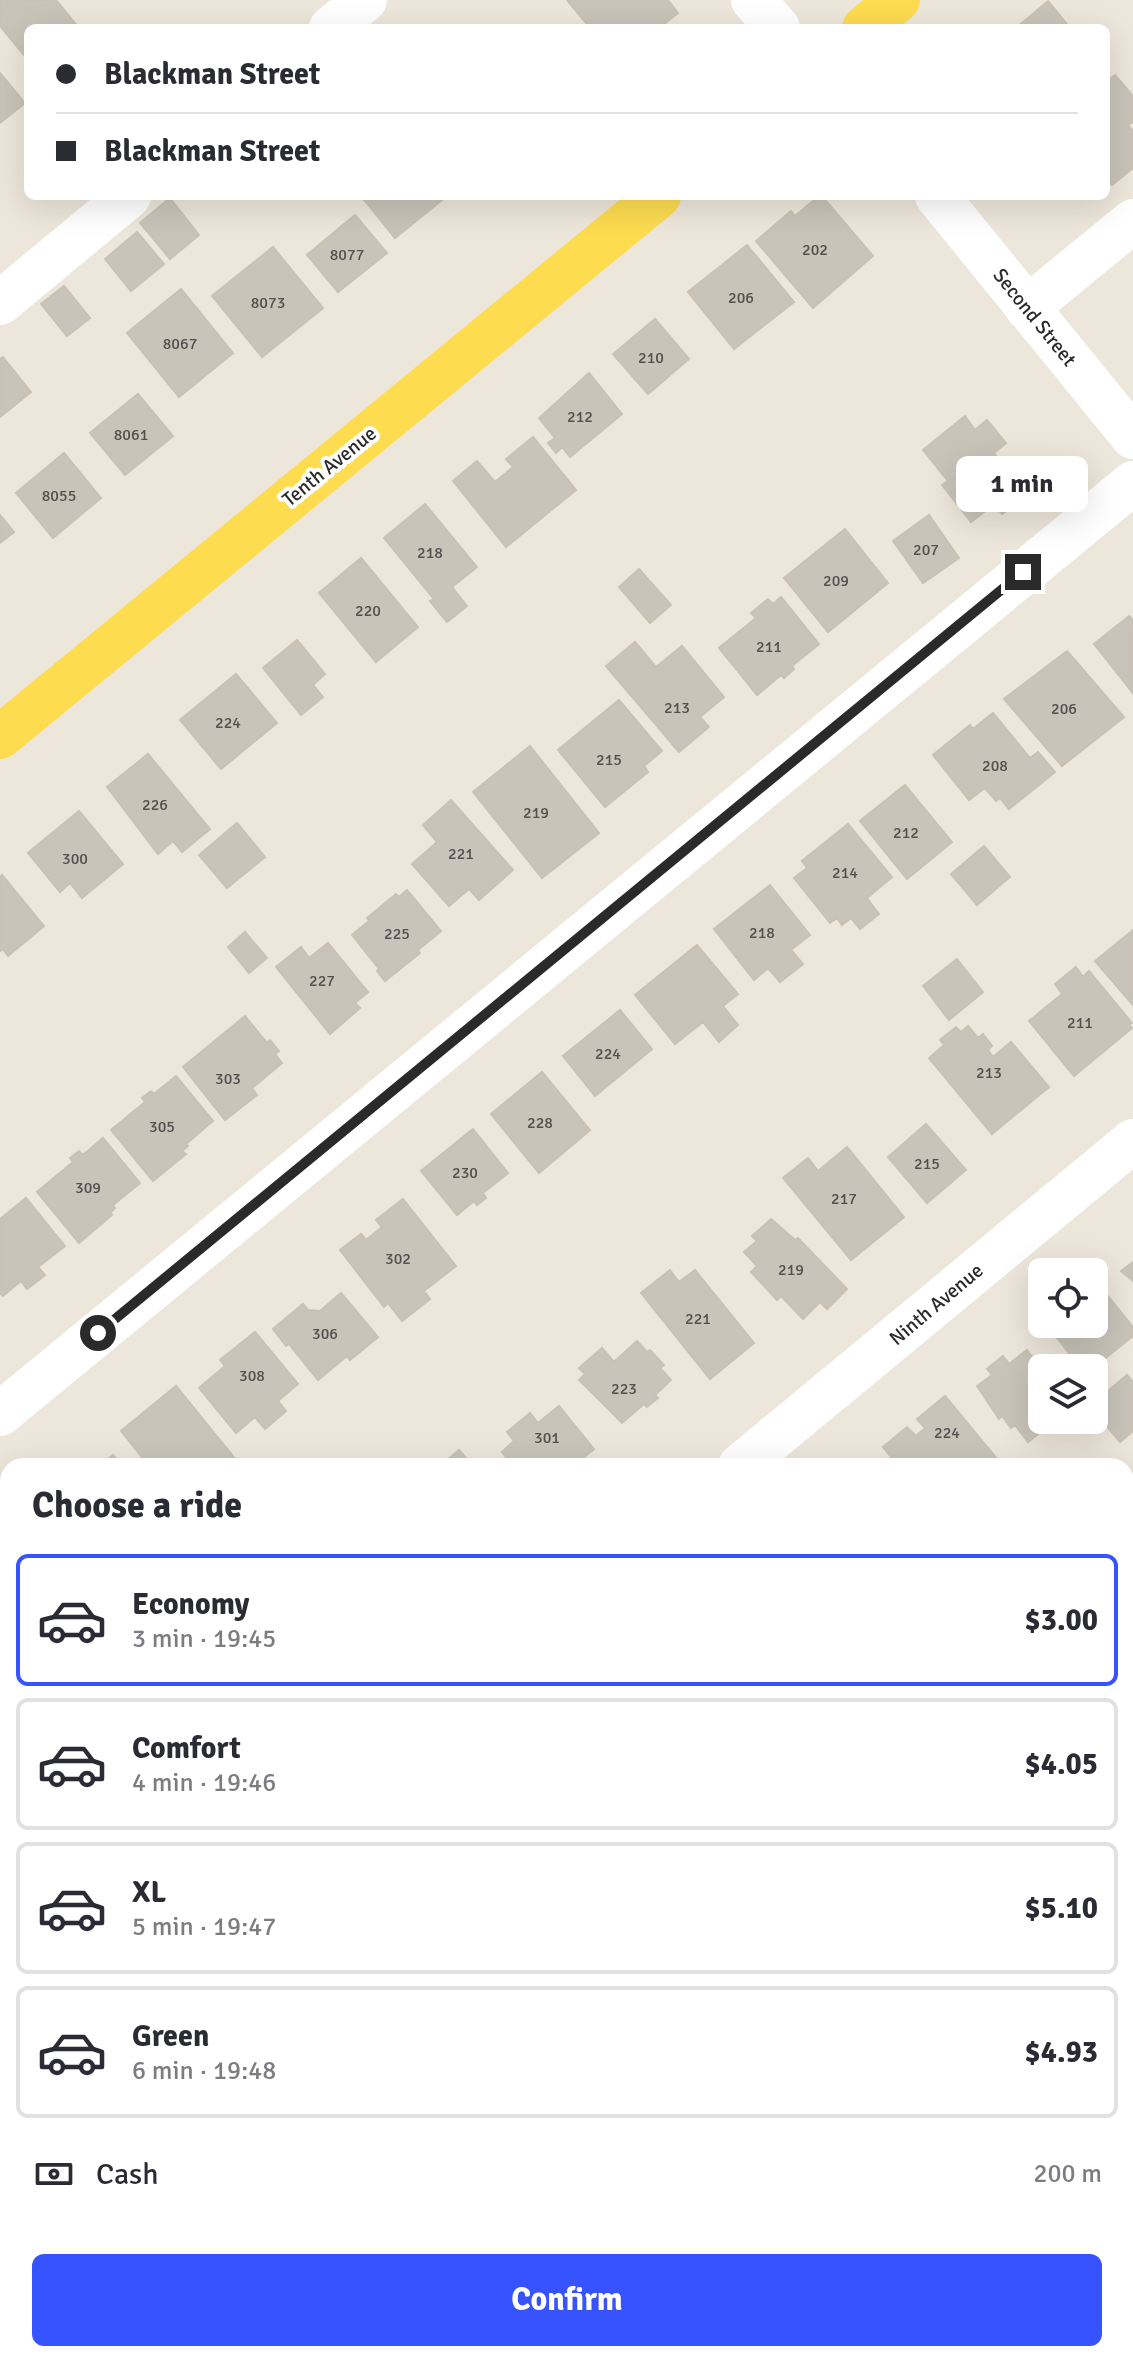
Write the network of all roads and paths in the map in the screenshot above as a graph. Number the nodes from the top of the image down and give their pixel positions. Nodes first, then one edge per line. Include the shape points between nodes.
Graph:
1 (365, 0) edge
2 (753, 0) edge
3 (898, 0) edge
4 (336, 24) edge
5 (774, 24) edge
6 (869, 24) edge
7 (124, 200) edge
8 (654, 200) edge
9 (940, 200) edge
10 (1133, 221) edge
11 (0, 303) edge
12 (1027, 308) junction
13 (1133, 437) edge
14 (1133, 483) edge
15 (0, 737) edge
16 (1133, 1141) edge
17 (0, 1414) edge
18 (750, 1458) edge

1 - 4 street
2 - 5 street
3 - 6 main road
7 - 11 street
8 - 15 main road, Tenth Avenue
9 - 12 street, Second Street
10 - 12 street
12 - 13 street, Second Street
14 - 17 street
16 - 18 street, Ninth Avenue

